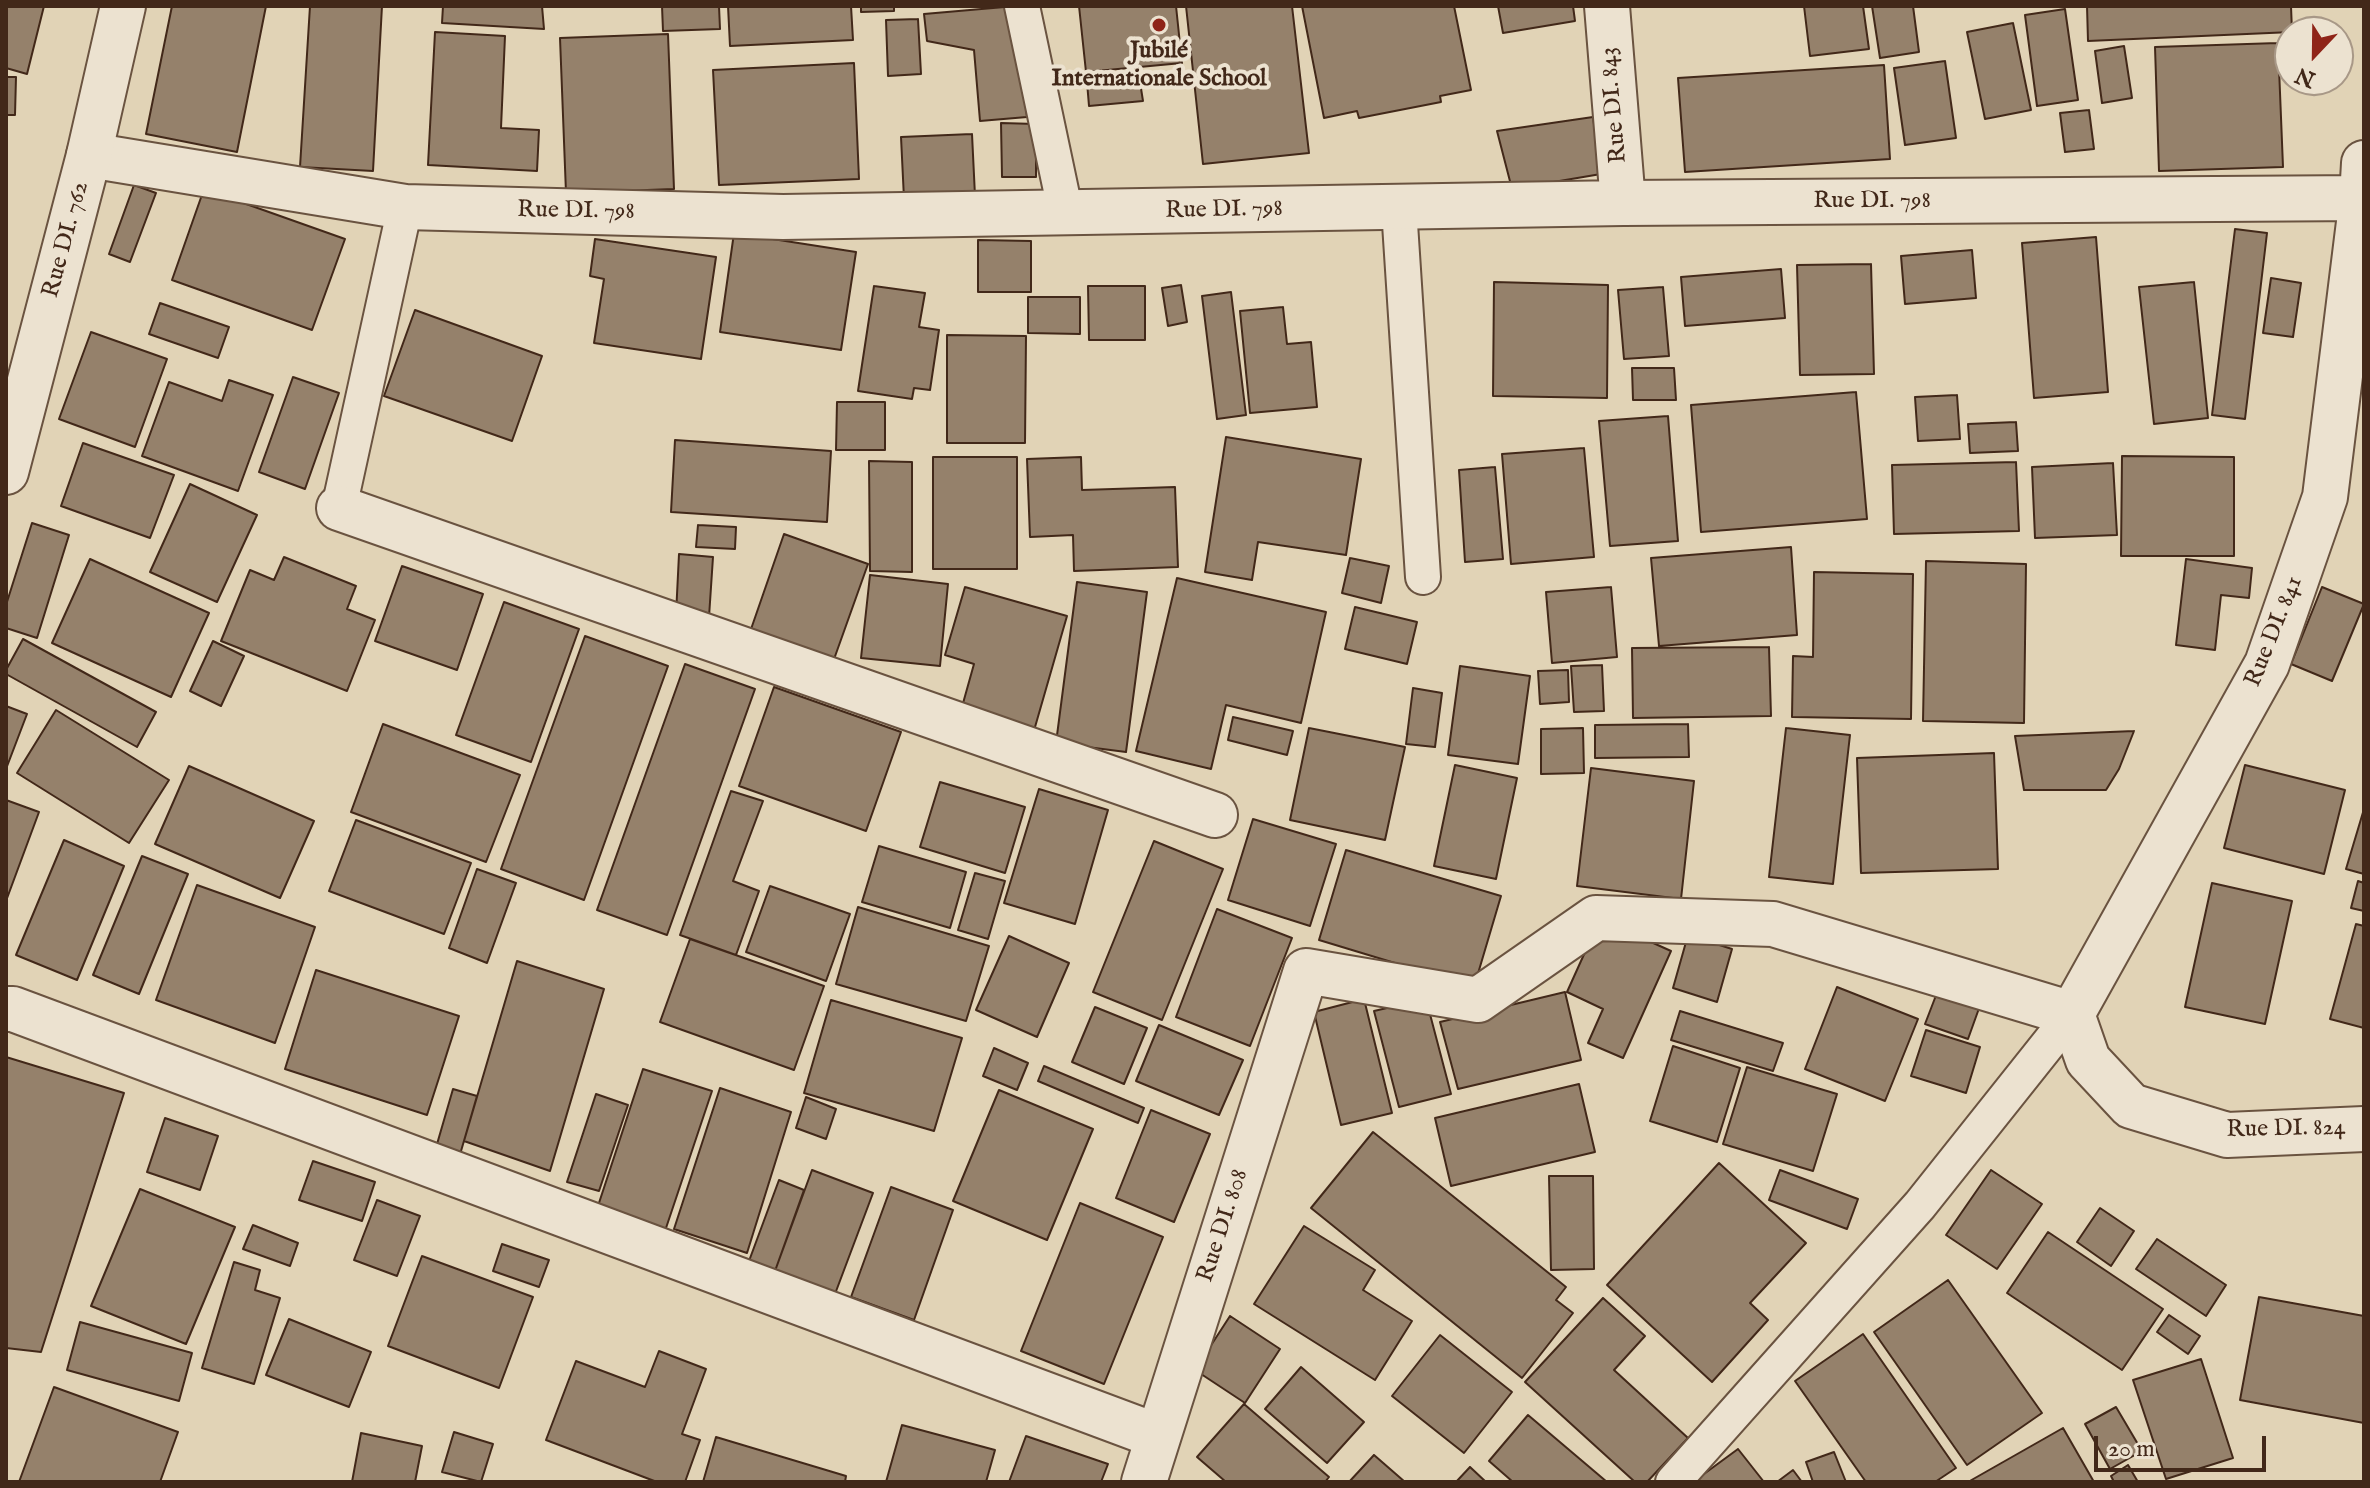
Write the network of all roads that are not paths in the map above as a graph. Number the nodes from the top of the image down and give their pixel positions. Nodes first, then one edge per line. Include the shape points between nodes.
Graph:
1 (123, 6) edge
2 (1022, 6) edge
3 (1607, 6) edge
4 (89, 155) junction
5 (2363, 186) edge
6 (1623, 203) junction
7 (405, 207) junction
8 (1399, 208) junction
9 (1066, 214) junction
10 (6, 472) edge
11 (339, 508) joint
12 (1423, 577) dead end
13 (1215, 815) dead end
14 (6, 1009) edge
15 (2072, 1014) junction
16 (2364, 1129) edge
17 (1157, 1436) junction
18 (1144, 1482) edge
19 (1673, 1482) edge

1 - 4 street, Rue DI. 762
2 - 9 lane
3 - 6 street, Rue DI. 843
4 - 7 street, Rue DI. 798
4 - 10 street, Rue DI. 762
5 - 6 street, Rue DI. 798
5 - 15 street, Rue DI. 841 via 2325,497 2272,650
6 - 8 street, Rue DI. 798
7 - 9 street, Rue DI. 798 via 783,217
7 - 11 lane
8 - 9 street, Rue DI. 798
8 - 12 lane
11 - 13 street
14 - 17 street
15 - 16 street, Rue DI. 824 via 2088,1060 2131,1106 2227,1135
15 - 17 street, Rue DI. 808 via 1773,924 1596,918 1478,1000 1306,971
15 - 19 lane via 1920,1205
17 - 18 street, Rue DI. 808

